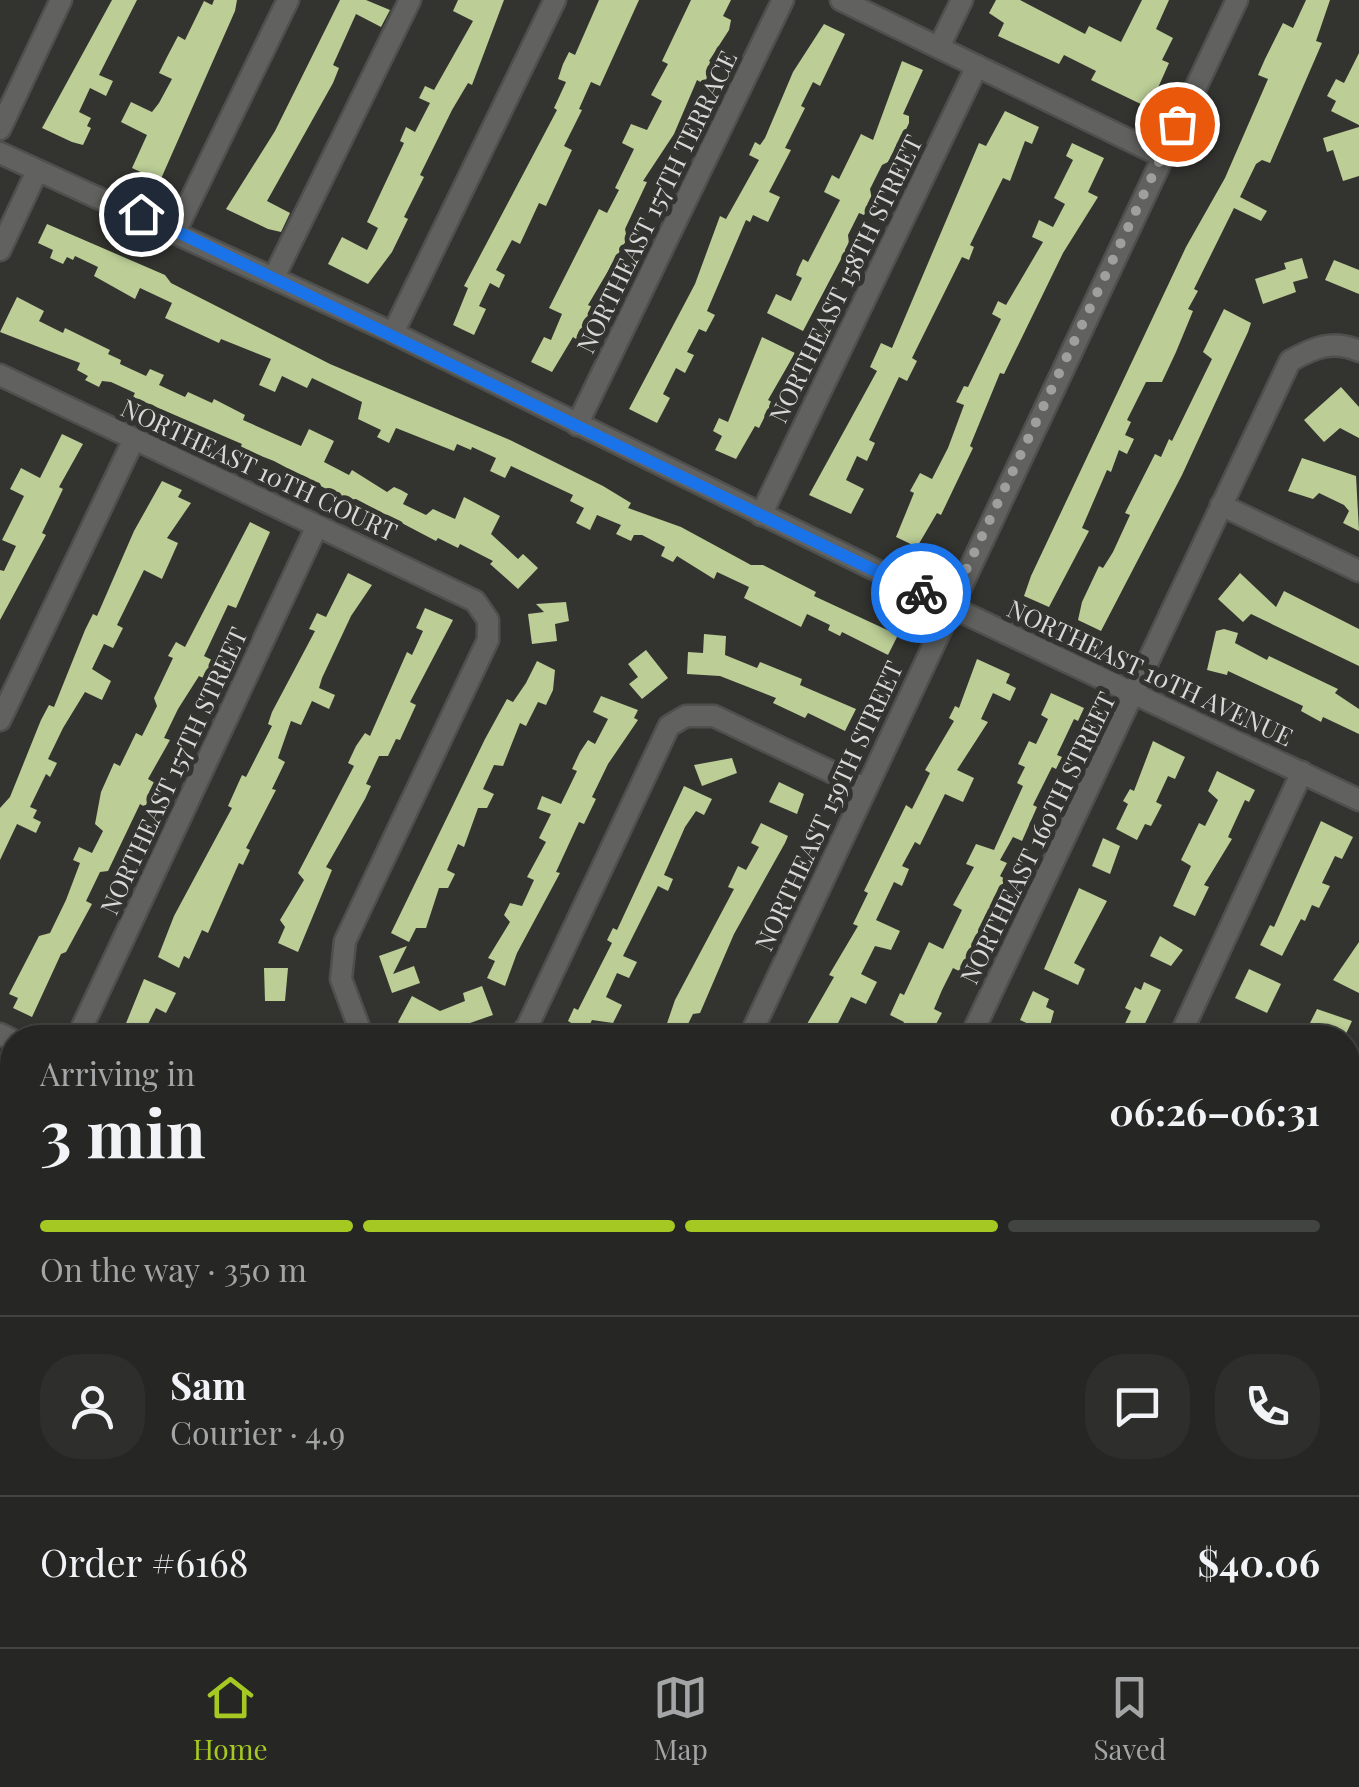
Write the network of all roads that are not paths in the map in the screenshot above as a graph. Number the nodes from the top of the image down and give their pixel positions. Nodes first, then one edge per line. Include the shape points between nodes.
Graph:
1 (60, 0) edge
2 (288, 0) edge
3 (410, 0) edge
4 (555, 0) edge
5 (783, 0) edge
6 (842, 0) edge
7 (962, 0) edge
8 (1236, 0) edge
9 (939, 48) junction
10 (977, 66) junction
11 (0, 129) edge
12 (0, 153) edge
13 (1162, 156) junction
14 (37, 170) junction
15 (176, 230) junction
16 (0, 250) edge
17 (274, 277) junction
18 (393, 334) junction
19 (1359, 351) edge
20 (0, 374) edge
21 (577, 425) junction
22 (134, 439) junction
23 (1221, 505) junction
24 (761, 514) junction
25 (318, 526) junction
26 (1359, 572) edge
27 (949, 606) junction
28 (1135, 693) junction
29 (0, 720) edge
30 (1302, 772) junction
31 (865, 788) junction
32 (1359, 800) edge
33 (82, 1025) edge
34 (357, 1025) edge
35 (528, 1025) edge
36 (755, 1025) edge
37 (976, 1025) edge
38 (1184, 1025) edge

1 - 11 street
2 - 15 street
3 - 17 street
4 - 18 street
5 - 21 street, NORTHEAST 157TH TERRACE
6 - 9 street
7 - 9 street
8 - 13 street, NORTHEAST 159TH STREET
9 - 10 street
10 - 13 street
10 - 24 street, NORTHEAST 158TH STREET
12 - 14 street, NORTHEAST 10TH AVENUE
13 - 27 street, NORTHEAST 159TH STREET
14 - 15 street, NORTHEAST 10TH AVENUE
14 - 16 street
15 - 17 street, NORTHEAST 10TH AVENUE
17 - 18 street, NORTHEAST 10TH AVENUE
18 - 21 street, NORTHEAST 10TH AVENUE
19 - 23 street, NORTHEAST 160TH STREET via 1317,346 1290,361
20 - 22 street, NORTHEAST 10TH COURT
21 - 24 street, NORTHEAST 10TH AVENUE
22 - 25 street, NORTHEAST 10TH COURT
22 - 29 street
23 - 26 street
23 - 28 street, NORTHEAST 160TH STREET
24 - 27 street, NORTHEAST 10TH AVENUE
25 - 33 street, NORTHEAST 157TH STREET
25 - 34 street, NORTHEAST 10TH COURT via 475,601 488,620 488,640 346,942 341,979
27 - 28 street, NORTHEAST 10TH AVENUE
27 - 31 street, NORTHEAST 159TH STREET
28 - 30 street, NORTHEAST 10TH AVENUE
28 - 37 street, NORTHEAST 160TH STREET
30 - 32 street, NORTHEAST 10TH AVENUE
30 - 38 street
31 - 35 street via 714,716 686,716 669,726
31 - 36 street, NORTHEAST 159TH STREET

